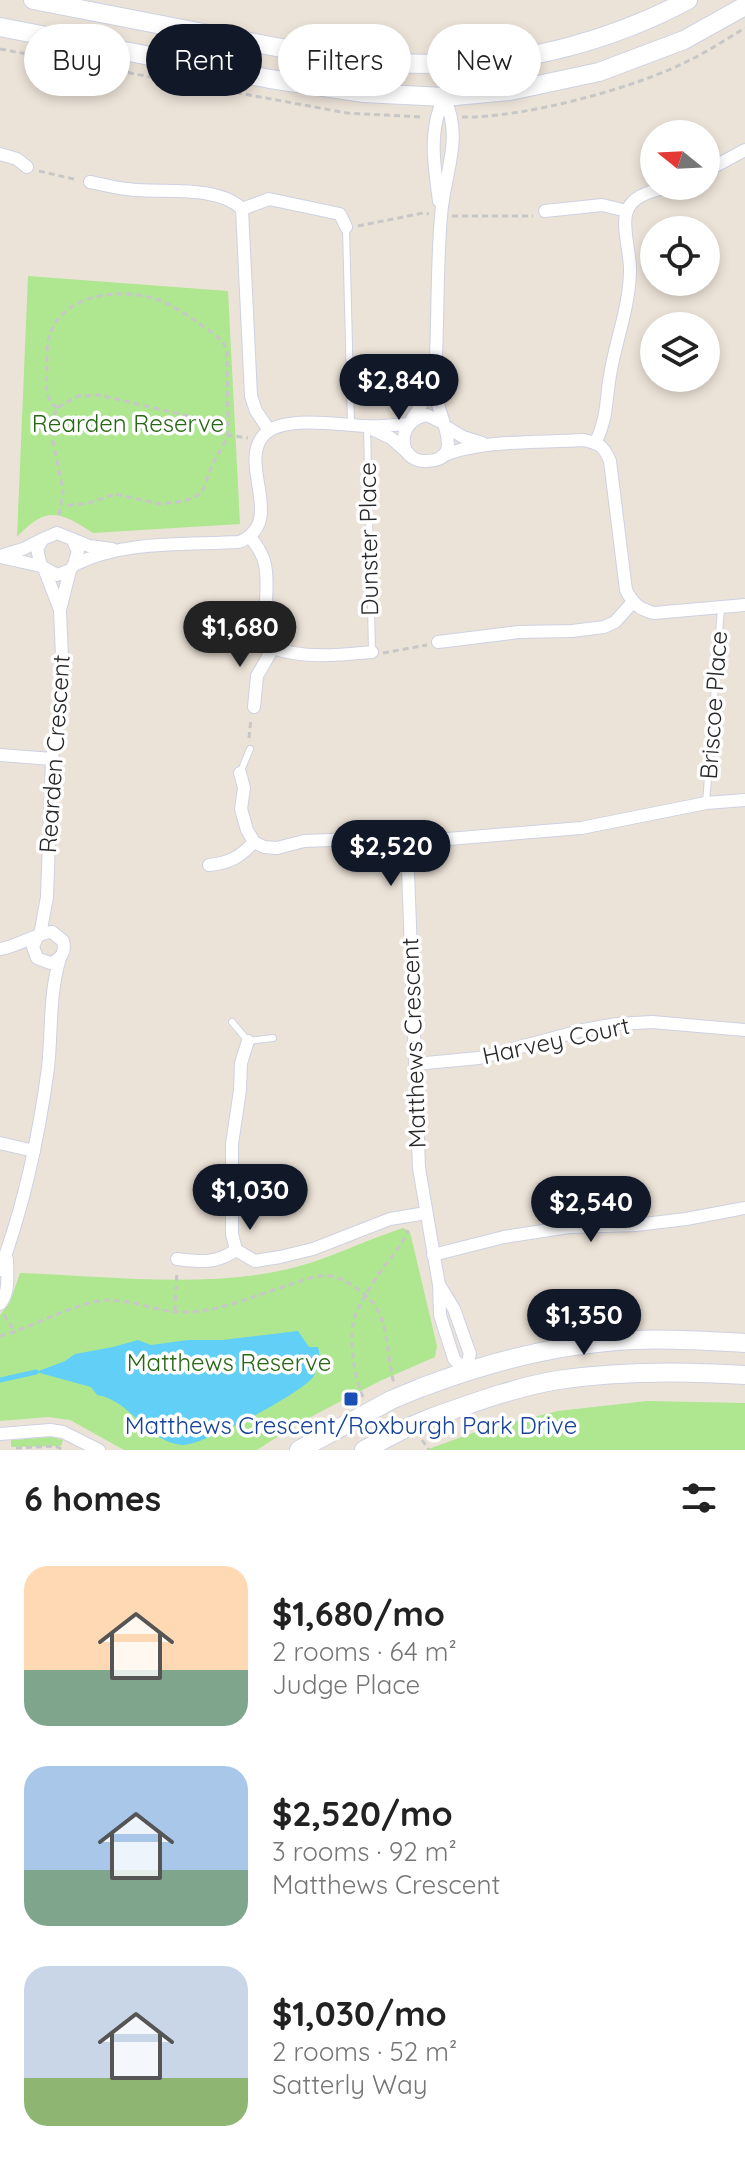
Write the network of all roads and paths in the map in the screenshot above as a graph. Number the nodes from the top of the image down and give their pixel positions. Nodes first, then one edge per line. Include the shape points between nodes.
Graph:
1 (33, 0) edge
2 (688, 0) edge
3 (745, 6) edge
4 (0, 27) edge
5 (541, 52) edge
6 (427, 64) edge
7 (541, 84) edge
8 (415, 96) junction
9 (457, 96) edge
10 (469, 96) edge
11 (444, 97) junction
12 (434, 117) junction
13 (453, 117) junction
14 (745, 150) edge
15 (0, 154) edge
16 (720, 163) edge
17 (27, 167) joint
18 (90, 182) joint
19 (640, 196) edge
20 (242, 209) junction
21 (545, 211) dead end
22 (627, 211) junction
23 (441, 212) junction
24 (346, 227) joint
25 (436, 364) junction
26 (57, 408) junction
27 (410, 422) junction
28 (444, 424) junction
29 (351, 425) junction
30 (367, 427) junction
31 (264, 434) junction
32 (228, 437) junction
33 (596, 442) junction
34 (485, 444) junction
35 (409, 454) junction
36 (441, 456) junction
37 (63, 506) junction
38 (59, 515) dead end
39 (250, 537) junction
40 (43, 539) junction
41 (72, 539) junction
42 (115, 550) junction
43 (0, 556) edge
44 (43, 568) junction
45 (72, 568) junction
46 (632, 603) junction
47 (745, 605) edge
48 (721, 608) junction
49 (60, 610) junction
50 (438, 642) joint
51 (273, 648) junction
52 (372, 652) junction
53 (254, 707) joint
54 (250, 749) joint
55 (0, 755) edge
56 (52, 759) junction
57 (240, 773) joint
58 (745, 800) edge
59 (706, 803) junction
60 (254, 842) junction
61 (413, 852) junction
62 (209, 865) dead end
63 (47, 897) junction
64 (38, 936) junction
65 (60, 936) junction
66 (2, 948) edge
67 (60, 958) junction
68 (39, 959) junction
69 (51, 1000) junction
70 (232, 1022) dead end
71 (745, 1030) edge
72 (273, 1038) dead end
73 (248, 1041) junction
74 (415, 1064) junction
75 (0, 1143) edge
76 (34, 1151) junction
77 (745, 1208) edge
78 (426, 1213) junction
79 (410, 1215) junction
80 (236, 1250) junction
81 (7, 1251) junction
82 (433, 1255) junction
83 (177, 1259) joint
84 (0, 1270) edge
85 (366, 1295) junction
86 (0, 1307) edge
87 (175, 1311) junction
88 (15, 1332) junction
89 (0, 1336) edge
90 (745, 1343) edge
91 (463, 1361) junction
92 (745, 1375) edge
93 (394, 1396) junction
94 (476, 1402) junction
95 (369, 1412) junction
96 (0, 1434) edge
97 (412, 1434) junction
98 (14, 1448) dead end
99 (64, 1450) edge
100 (99, 1450) edge
101 (299, 1450) edge
102 (364, 1450) edge
103 (429, 1450) edge

1 - 6 street via 292,51
2 - 5 street via 575,45
3 - 7 street via 684,40 599,72
4 - 8 street via 270,79
8 - 11 street
8 - 12 street
9 - 11 street
10 - 13 street
11 - 12 street
11 - 13 street
12 - 23 street
13 - 23 street
14 - 16 street
15 - 17 street
17 - 18 path
18 - 20 street via 215,195 232,199
19 - 22 street
20 - 24 street via 269,199 340,214
20 - 31 street via 251,396
21 - 22 street via 602,205
22 - 33 street via 629,295 610,372 605,422
23 - 25 street
24 - 29 lane
25 - 27 street
25 - 28 street
26 - 32 path via 78,396 99,395 205,420
26 - 32 path via 45,390 49,336 61,315 92,297 148,297 223,342
26 - 37 path via 53,441
27 - 28 street via 427,415
27 - 30 street
27 - 35 street via 403,439
28 - 34 street
28 - 36 street via 449,437
29 - 30 street
29 - 31 street via 280,426
30 - 35 street
30 - 52 lane, Dunster Place
31 - 32 path
31 - 39 street via 257,453 261,514
32 - 37 path via 204,488 185,501 160,504 115,494
33 - 34 street
33 - 46 street via 610,461
34 - 36 street
35 - 36 street via 427,462
37 - 38 path
39 - 42 street
39 - 51 street via 266,567 265,627
40 - 41 street via 57,533
40 - 43 street
40 - 44 street via 37,549
41 - 42 street
41 - 45 street via 78,551
42 - 45 street
43 - 44 street
44 - 45 street via 57,575
44 - 49 street, Rearden Crescent
45 - 49 street, Rearden Crescent
46 - 48 street via 654,613
46 - 50 street via 604,627
47 - 48 street
48 - 59 lane, Briscoe Place
49 - 56 street, Rearden Crescent via 63,681
50 - 52 path
51 - 52 street via 302,654
51 - 53 street via 257,676
53 - 54 path
54 - 57 lane
55 - 56 street
56 - 63 street, Rearden Crescent
57 - 60 street via 241,809
58 - 59 street
59 - 61 street via 581,828 438,838 424,841
60 - 61 street via 277,848 304,841 383,838
60 - 62 street via 229,863
61 - 74 street, Matthews Crescent via 408,871
63 - 64 street, Rearden Crescent
63 - 65 street, Rearden Crescent
64 - 65 street
64 - 66 street
64 - 68 street via 33,947
65 - 67 street via 65,947
66 - 68 street
67 - 68 street via 50,963
67 - 69 street
68 - 69 street
69 - 76 street via 48,1066
70 - 73 lane
71 - 74 street, Harvey Court via 617,1024 479,1058
72 - 73 lane
73 - 80 street via 232,1144
74 - 78 street, Matthews Crescent
75 - 76 street
76 - 81 street
77 - 82 street via 636,1225 569,1227
78 - 79 street
78 - 82 street, Matthews Crescent
79 - 80 street via 280,1257 255,1261
79 - 85 path via 405,1240
80 - 83 street via 207,1262
81 - 84 street
81 - 86 street via 7,1284
82 - 91 street, Matthews Crescent via 440,1315
83 - 87 path
85 - 87 path via 330,1276 218,1307
85 - 93 path via 386,1331
85 - 95 path via 352,1328 356,1379
86 - 88 path
87 - 88 path via 102,1300
88 - 89 path
90 - 91 street via 635,1340 548,1350 487,1365
91 - 93 street, bridge via 446,1378
91 - 94 street, Matthews Crescent
92 - 94 street via 648,1373 557,1380
93 - 95 street
94 - 97 street, bridge via 433,1417
95 - 101 street
96 - 100 street via 63,1432
97 - 102 street
97 - 103 path
98 - 99 path

